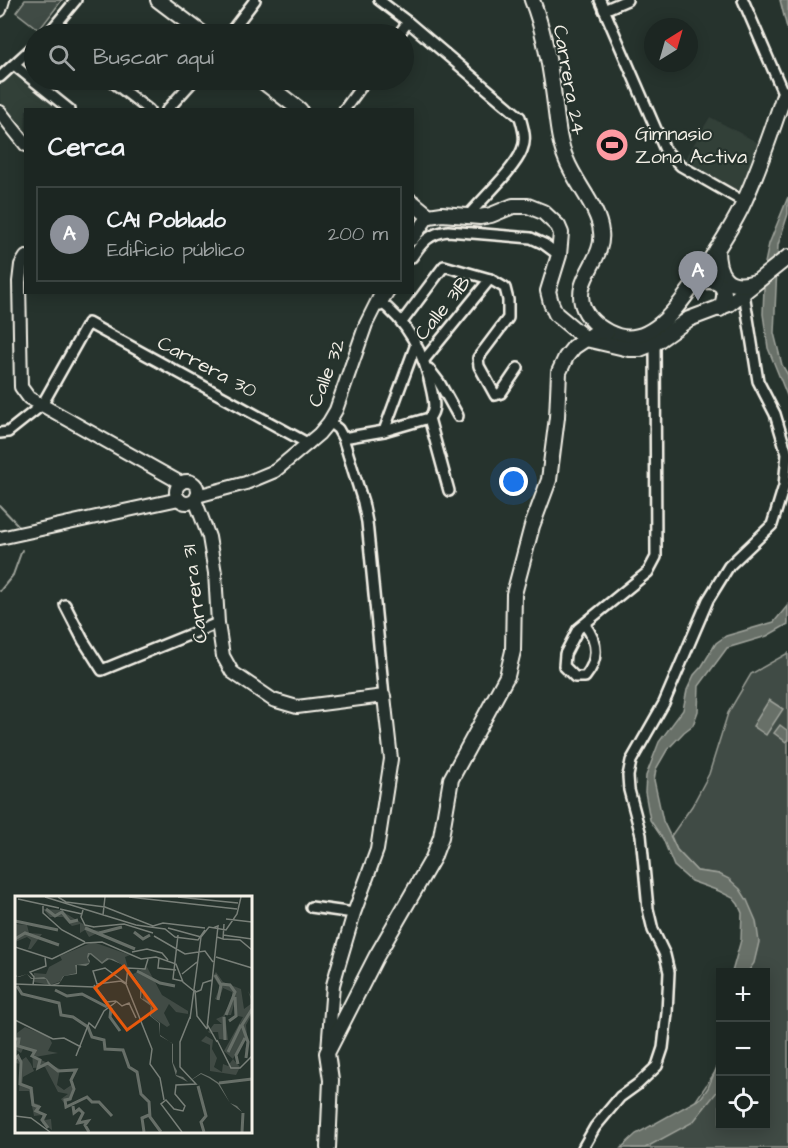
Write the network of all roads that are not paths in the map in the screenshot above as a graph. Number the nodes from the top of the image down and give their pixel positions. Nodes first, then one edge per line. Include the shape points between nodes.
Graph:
1 (3, 0) edge
2 (76, 0) edge
3 (158, 0) edge
4 (255, 0) edge
5 (379, 0) edge
6 (532, 0) edge
7 (627, 0) edge
8 (743, 0) edge
9 (602, 5) edge
10 (0, 10) edge
11 (408, 22) joint
12 (58, 24) edge
13 (190, 24) edge
14 (237, 24) edge
15 (410, 24) edge
16 (414, 27) edge
17 (24, 56) edge
18 (14, 65) junction
19 (24, 73) edge
20 (0, 77) edge
21 (45, 90) edge
22 (123, 90) edge
23 (185, 90) edge
24 (274, 90) edge
25 (359, 90) edge
26 (786, 94) edge
27 (68, 108) edge
28 (146, 108) edge
29 (168, 108) edge
30 (297, 108) edge
31 (345, 108) edge
32 (0, 112) edge
33 (24, 142) edge
34 (744, 202) junction
35 (414, 204) edge
36 (429, 216) junction
37 (467, 217) junction
38 (414, 236) edge
39 (717, 249) junction
40 (414, 254) edge
41 (559, 255) junction
42 (788, 257) edge
43 (24, 260) edge
44 (490, 279) junction
45 (755, 282) junction
46 (694, 284) junction
47 (744, 293) junction
48 (381, 296) edge
49 (720, 309) junction
50 (402, 322) junction
51 (607, 332) junction
52 (586, 339) junction
53 (655, 343) junction
54 (416, 344) junction
55 (426, 363) junction
56 (518, 368) dead end
57 (42, 405) junction
58 (458, 416) dead end
59 (429, 418) junction
60 (329, 423) junction
61 (384, 431) junction
62 (0, 433) edge
63 (344, 438) junction
64 (309, 444) junction
65 (449, 491) dead end
66 (188, 495) junction
67 (0, 538) edge
68 (64, 605) dead end
69 (218, 623) junction
70 (585, 625) junction
71 (384, 696) junction
72 (311, 907) dead end
73 (354, 913) junction
74 (327, 1053) junction
75 (328, 1148) edge
76 (583, 1148) edge

1 - 10 street
2 - 12 street
3 - 13 main road
4 - 14 street
5 - 11 street
6 - 51 main road, Carrera 24 via 543,34 560,145 600,222 602,236 581,286 581,297 592,320
7 - 9 street
8 - 26 street
9 - 34 street via 665,150 681,166
11 - 15 street
16 - 37 street via 520,117 525,131 522,150 508,171
17 - 18 street
18 - 19 street
18 - 20 street
21 - 27 street
22 - 28 street
23 - 29 street
24 - 30 main road
25 - 31 street
26 - 34 main road
32 - 33 street
34 - 39 main road
35 - 36 main road
36 - 37 main road
36 - 38 street
37 - 41 main road via 528,206 543,212 561,233
39 - 45 main road via 722,276 744,286
39 - 46 main road
40 - 41 street via 427,237 448,231 531,238
41 - 52 main road via 548,291 550,303 556,314
42 - 45 main road
43 - 57 street via 19,282 21,387 29,398
44 - 50 street via 444,266
44 - 55 street, Calle 31B
44 - 56 street via 505,288 508,318 478,358 479,366 495,394 501,393
45 - 47 main road
46 - 49 main road via 710,279 717,282 724,294
46 - 51 main road via 679,306 649,332 627,338
47 - 49 main road
47 - 76 street via 759,381 775,414 787,454 784,486 772,525 729,566 708,600 664,703 631,761 629,790 641,836 648,909 669,972 668,1013 657,1066 620,1097
48 - 50 street
48 - 60 street, Calle 32 via 366,324
49 - 53 main road via 689,319
50 - 54 street
51 - 52 main road
52 - 53 main road via 629,349
52 - 74 main road via 574,347 559,372 549,480 514,594 513,651 507,675 451,779 441,837 433,858
53 - 70 street via 656,557 648,572
54 - 55 street
54 - 61 street
55 - 58 street
55 - 59 street via 434,405
57 - 62 street via 8,432
57 - 64 street, Carrera 30 via 88,323
57 - 66 street via 162,471
59 - 61 street
59 - 65 street
60 - 63 street
60 - 64 street, Calle 32
61 - 63 street
63 - 71 street via 363,502
64 - 66 street, Calle 32 via 275,471 230,487
66 - 67 street
66 - 69 street, Carrera 31 via 209,537
68 - 69 street via 102,670
69 - 71 street, Carrera 31 via 223,656 232,672 273,700 297,707
70 - 70 street via 578,629 565,654 564,666 574,677 585,676 594,666 596,646
71 - 73 street via 391,759 377,850
72 - 73 street
73 - 74 street via 333,985
74 - 75 main road via 332,1080

